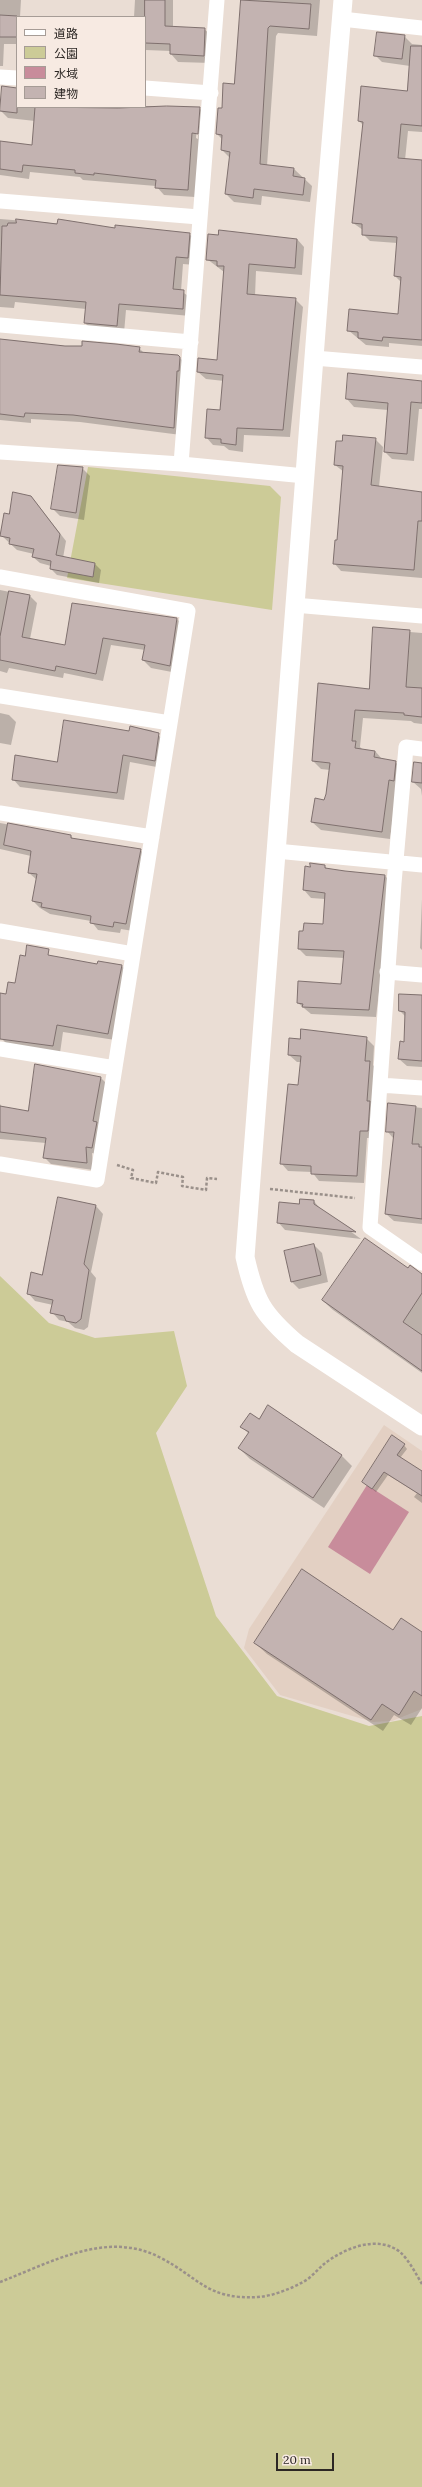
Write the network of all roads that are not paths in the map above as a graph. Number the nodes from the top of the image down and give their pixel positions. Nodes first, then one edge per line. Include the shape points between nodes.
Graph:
1 (217, 0) edge
2 (343, 0) edge
3 (342, 19) junction
4 (422, 28) edge
5 (0, 77) edge
6 (16, 78) edge
7 (146, 88) edge
8 (211, 93) junction
9 (0, 201) edge
10 (199, 217) junction
11 (0, 325) edge
12 (191, 342) junction
13 (314, 358) junction
14 (422, 367) edge
15 (0, 452) edge
16 (181, 464) junction
17 (305, 476) junction
18 (0, 577) edge
19 (294, 605) junction
20 (422, 616) edge
21 (0, 696) edge
22 (170, 722) junction
23 (422, 749) edge
24 (0, 813) edge
25 (152, 837) junction
26 (276, 851) junction
27 (395, 863) junction
28 (422, 865) edge
29 (0, 931) edge
30 (133, 954) junction
31 (387, 972) junction
32 (422, 975) edge
33 (0, 1049) edge
34 (115, 1068) junction
35 (380, 1085) junction
36 (422, 1088) edge
37 (0, 1164) edge
38 (422, 1263) edge
39 (422, 1426) edge

1 - 8 street
2 - 3 street
3 - 4 street
3 - 13 street
5 - 6 street
7 - 8 street
8 - 10 street
9 - 10 street
10 - 12 street
11 - 12 street
12 - 16 street
13 - 14 street
13 - 17 street
15 - 16 street
16 - 17 street
17 - 19 street
18 - 22 street via 188,611
19 - 20 street
19 - 26 street
21 - 22 street
22 - 25 street
23 - 27 street via 406,747
24 - 25 street
25 - 30 street
26 - 27 street
26 - 39 street via 246,1230 245,1257 251,1286 257,1302 268,1317 297,1344
27 - 28 street
27 - 31 street
29 - 30 street
30 - 34 street
31 - 32 street
31 - 35 street
33 - 34 street
34 - 37 street via 97,1180
35 - 36 street
35 - 38 street via 370,1227

